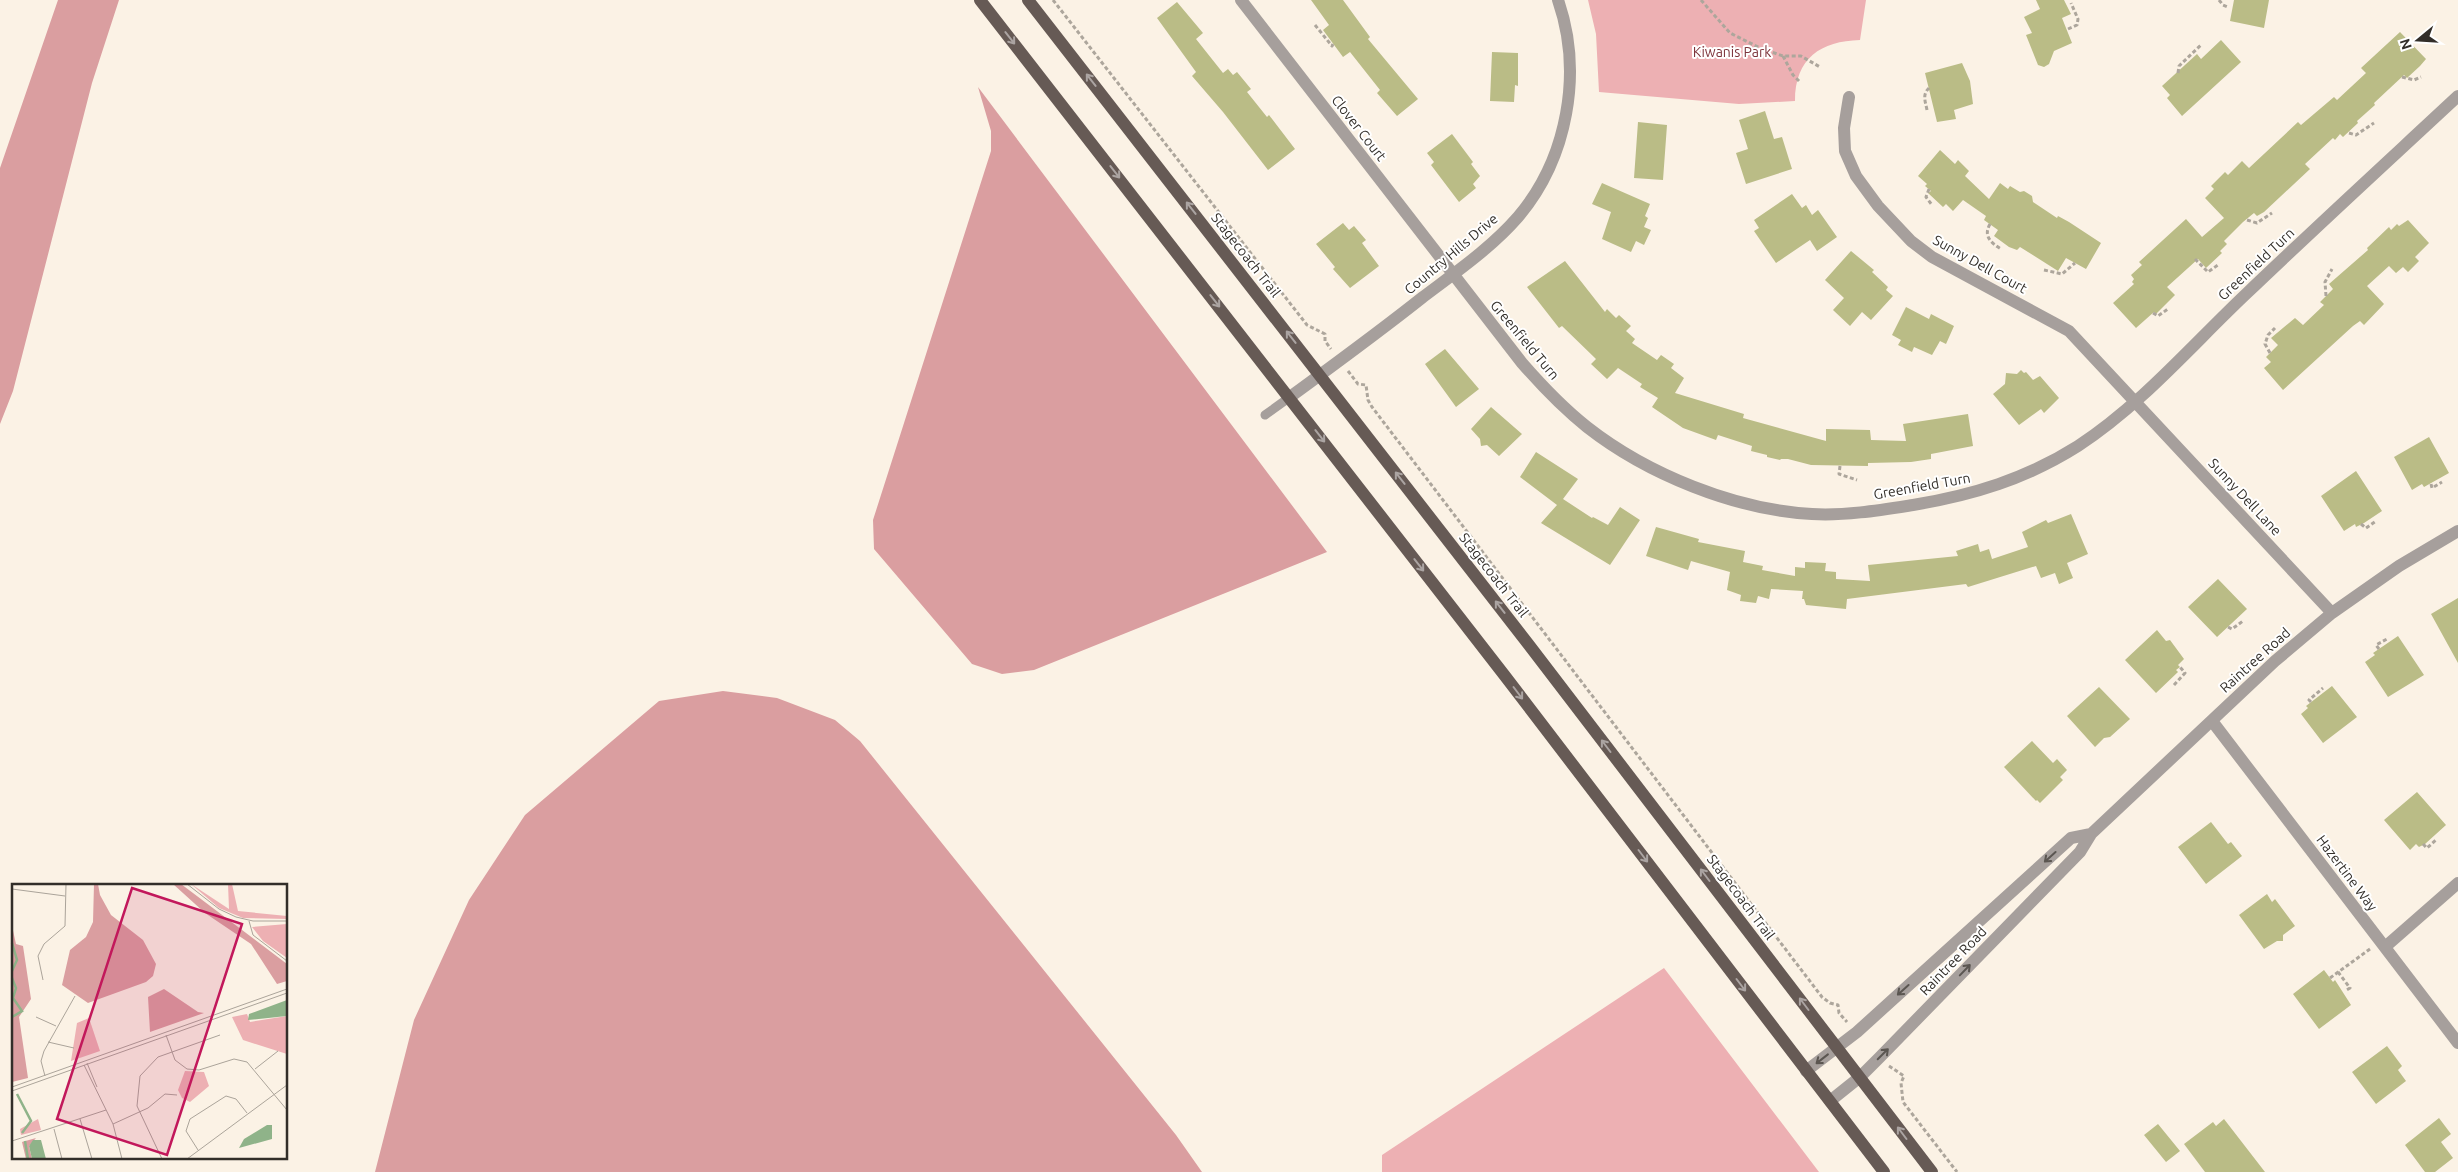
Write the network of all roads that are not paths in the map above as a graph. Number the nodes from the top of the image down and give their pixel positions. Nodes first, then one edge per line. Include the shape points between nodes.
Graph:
1 (980, 0) edge
2 (1028, 0) edge
3 (1241, 0) edge
4 (1558, 0) edge
5 (2458, 96) edge
6 (1849, 97) dead end
7 (1453, 274) junction
8 (1320, 375) junction
9 (1290, 397) junction
10 (2136, 402) junction
11 (1265, 416) dead end
12 (2458, 531) edge
13 (2332, 612) junction
14 (2212, 721) junction
15 (2090, 834) junction
16 (2458, 883) edge
17 (2382, 944) junction
18 (2458, 1043) edge
19 (1837, 1047) junction
20 (1806, 1070) junction
21 (1860, 1077) junction
22 (1830, 1101) junction
23 (1884, 1172) edge
24 (1932, 1172) edge

1 -> 9 main road
8 -> 2 main road, Stagecoach Trail
3 - 7 street, Clover Court
4 - 7 street, Country Hills Drive via 1567,34 1571,76 1566,117 1553,160 1519,216 1489,246
5 - 10 street, Greenfield Turn
6 - 10 street, Sunny Dell Court via 1844,128 1845,151 1856,176 1911,242 1932,257 2069,331
7 - 8 street, Country Hills Drive
7 - 10 street, Greenfield Turn via 1522,364 1587,427 1672,478 1779,511 1814,514 1886,509 1959,498 2017,478 2077,446
8 - 9 street, Country Hills Drive
19 -> 8 main road, Stagecoach Trail
9 - 11 lane
9 -> 20 main road
10 - 13 street, Sunny Dell Lane
12 - 13 street, Raintree Road
13 - 14 street, Raintree Road
14 - 15 street, Raintree Road
14 - 17 street, Hazertine Way
15 -> 19 street, Raintree Road via 2071,838
21 -> 15 street, Raintree Road via 2080,852
16 - 17 street
17 - 18 street, Hazertine Way
19 -> 20 street, Raintree Road
19 - 21 main road, Stagecoach Trail
20 - 22 main road
21 - 22 street, Raintree Road
24 -> 21 main road, Stagecoach Trail
22 - 23 main road

